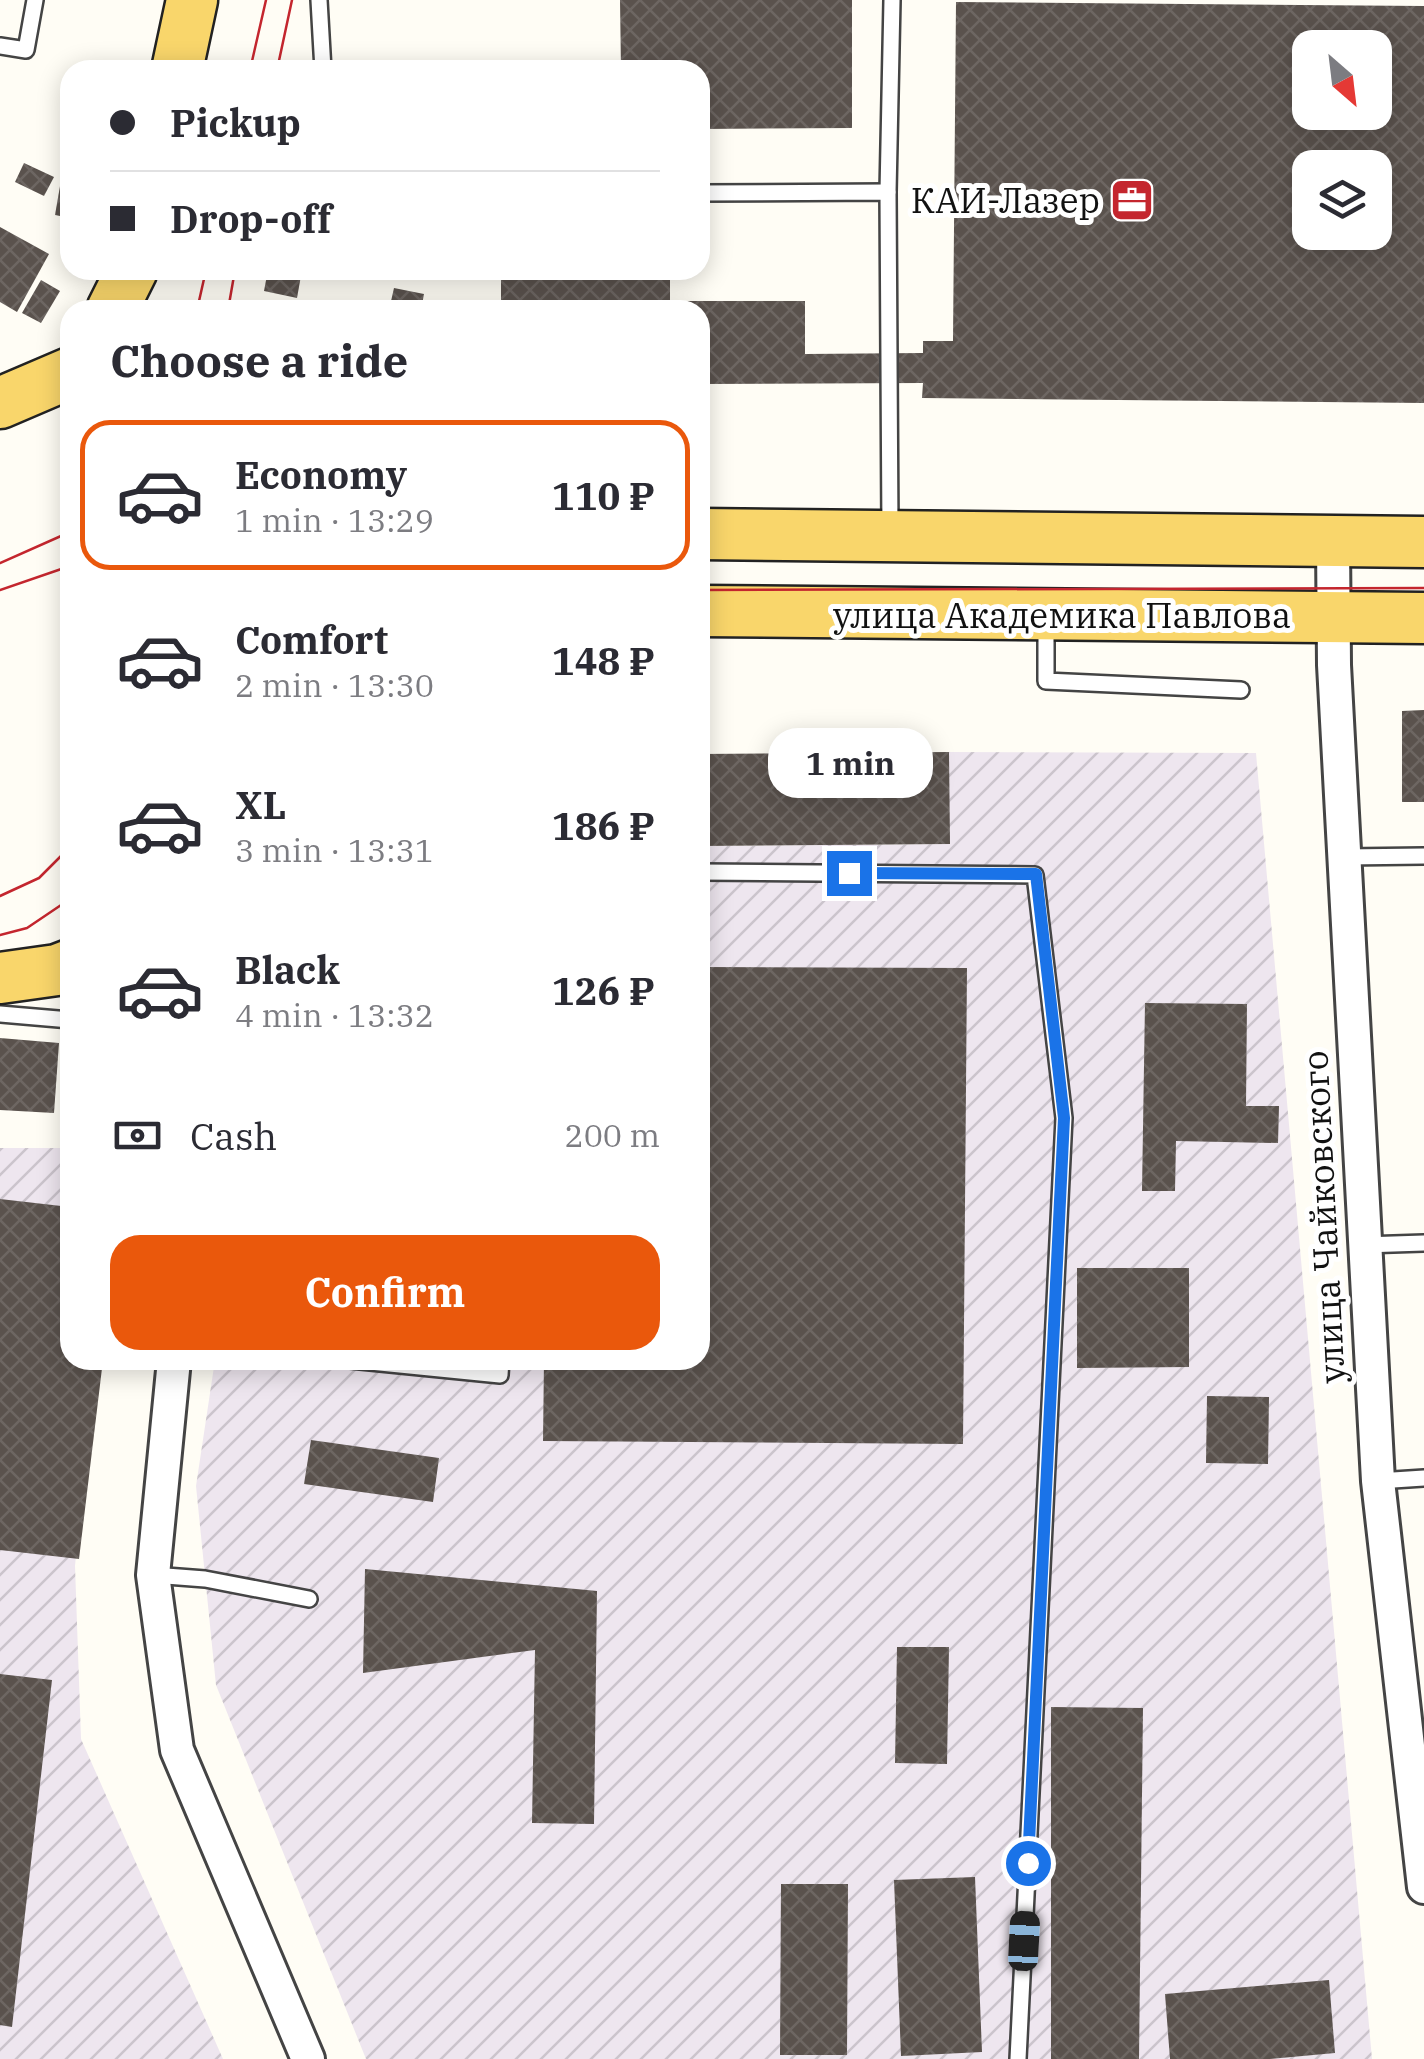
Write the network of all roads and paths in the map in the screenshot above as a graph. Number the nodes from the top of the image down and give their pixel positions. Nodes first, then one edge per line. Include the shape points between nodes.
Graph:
1 (35, 0) edge
2 (192, 0) edge
3 (320, 0) edge
4 (892, 0) edge
5 (0, 46) edge
6 (179, 60) edge
7 (323, 60) edge
8 (888, 192) junction
9 (710, 193) edge
10 (60, 376) edge
11 (0, 403) edge
12 (710, 534) edge
13 (890, 536) junction
14 (1333, 540) junction
15 (1424, 542) edge
16 (710, 611) edge
17 (1046, 616) junction
18 (1332, 618) junction
19 (1424, 618) edge
20 (1241, 690) dead end
21 (1424, 856) edge
22 (1345, 857) junction
23 (710, 872) edge
24 (60, 969) edge
25 (0, 978) edge
26 (0, 1014) edge
27 (60, 1019) edge
28 (1424, 1243) edge
29 (1363, 1245) junction
30 (173, 1370) edge
31 (444, 1370) edge
32 (500, 1370) edge
33 (1424, 1478) edge
34 (1378, 1482) junction
35 (153, 1576) junction
36 (309, 1599) dead end
37 (1424, 1887) edge
38 (308, 2059) edge
39 (1018, 2059) edge

1 - 5 lane via 26,50
2 - 6 main road
3 - 7 lane
4 - 8 lane
8 - 9 lane
8 - 13 lane
10 - 11 main road
12 - 13 main road
13 - 14 main road
14 - 15 main road
14 - 18 street, улица Чайковского
16 - 17 main road, улица Академика Павлова
17 - 18 main road, улица Академика Павлова
17 - 20 lane via 1046,681
18 - 19 main road, улица Академика Павлова
18 - 22 street, улица Чайковского
21 - 22 lane
22 - 29 street, улица Чайковского
23 - 39 lane via 1036,874 1064,1118
24 - 25 main road
26 - 27 lane
28 - 29 lane
29 - 34 street, улица Чайковского
30 - 35 street
31 - 32 lane via 500,1376
33 - 34 lane
34 - 37 street, улица Чайковского
35 - 36 lane
35 - 38 street via 177,1750

